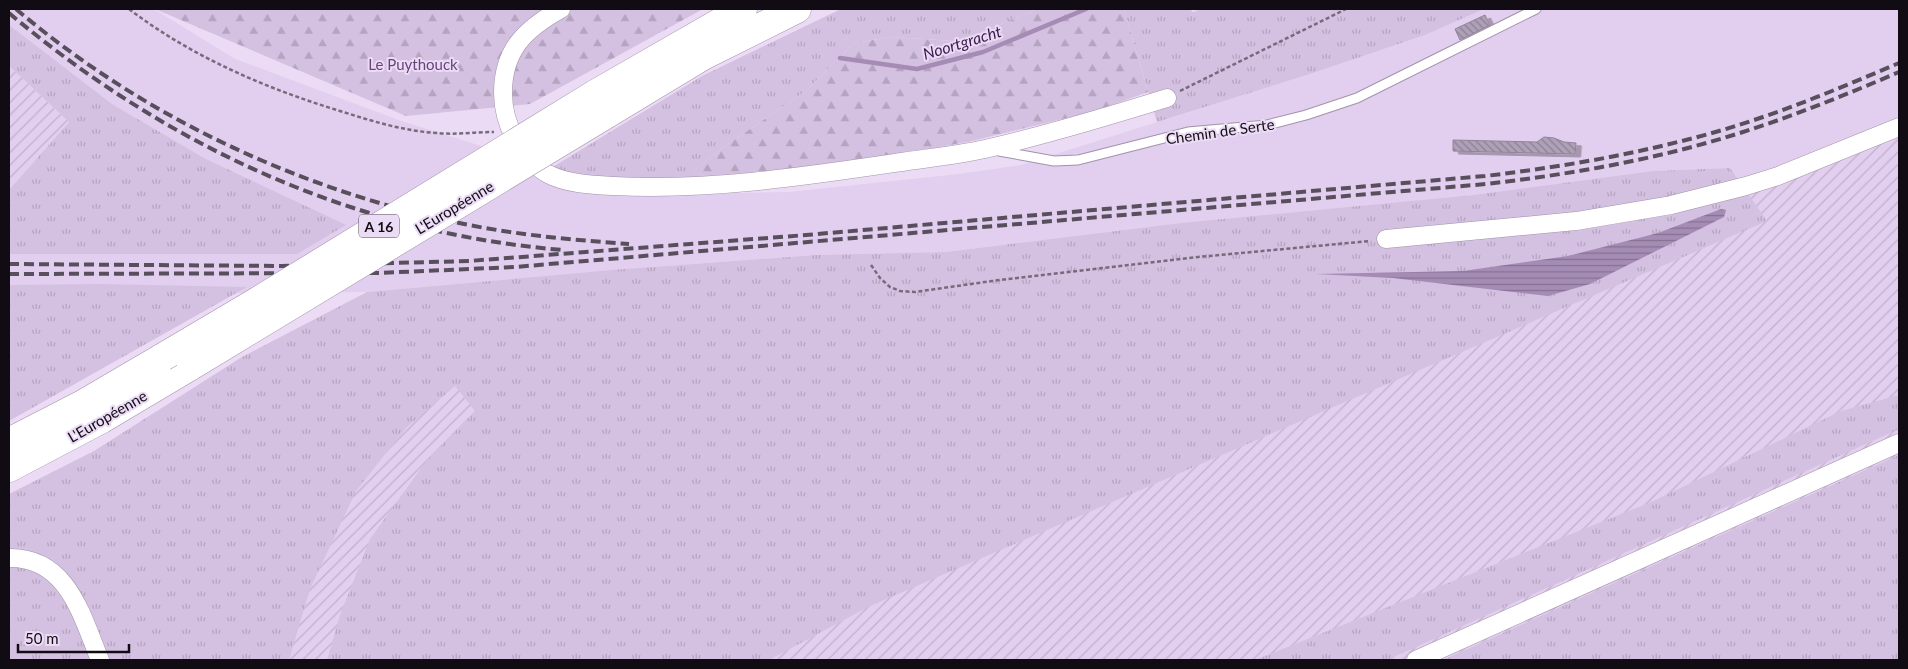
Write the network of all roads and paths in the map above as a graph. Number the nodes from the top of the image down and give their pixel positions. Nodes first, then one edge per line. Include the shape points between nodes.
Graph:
1 (129, 9) edge
2 (561, 9) edge
3 (742, 9) edge
4 (797, 9) edge
5 (1346, 9) edge
6 (1536, 9) edge
7 (1166, 98) joint
8 (601, 104) junction
9 (1899, 127) edge
10 (510, 131) junction
11 (983, 150) junction
12 (1386, 239) joint
13 (871, 264) dead end
14 (9, 442) edge
15 (1899, 443) edge
16 (9, 468) edge
17 (9, 558) edge
18 (100, 660) edge
19 (1416, 660) edge

1 - 10 path via 170,37 223,66 314,103 410,130 448,134
2 - 10 street via 529,30 508,60 503,98
3 - 8 highway, L'Européenne / A 16
4 - 8 highway, L'Européenne / A 16
5 - 7 path
6 - 11 lane, Chemin de Serte via 1357,98 1267,126 1188,132 1069,161
7 - 11 street
8 - 14 highway, L'Européenne / A 16, bridge via 81,405
8 - 16 highway, L'Européenne / A 16, bridge via 191,366 102,419
9 - 12 street via 1778,176 1671,204 1576,221
10 - 11 street, Chemin de Serte via 526,154 555,177 623,186 676,187 826,173
12 - 13 path via 1198,257 915,292 890,287
15 - 19 street
17 - 18 street via 40,565 63,581 74,598

